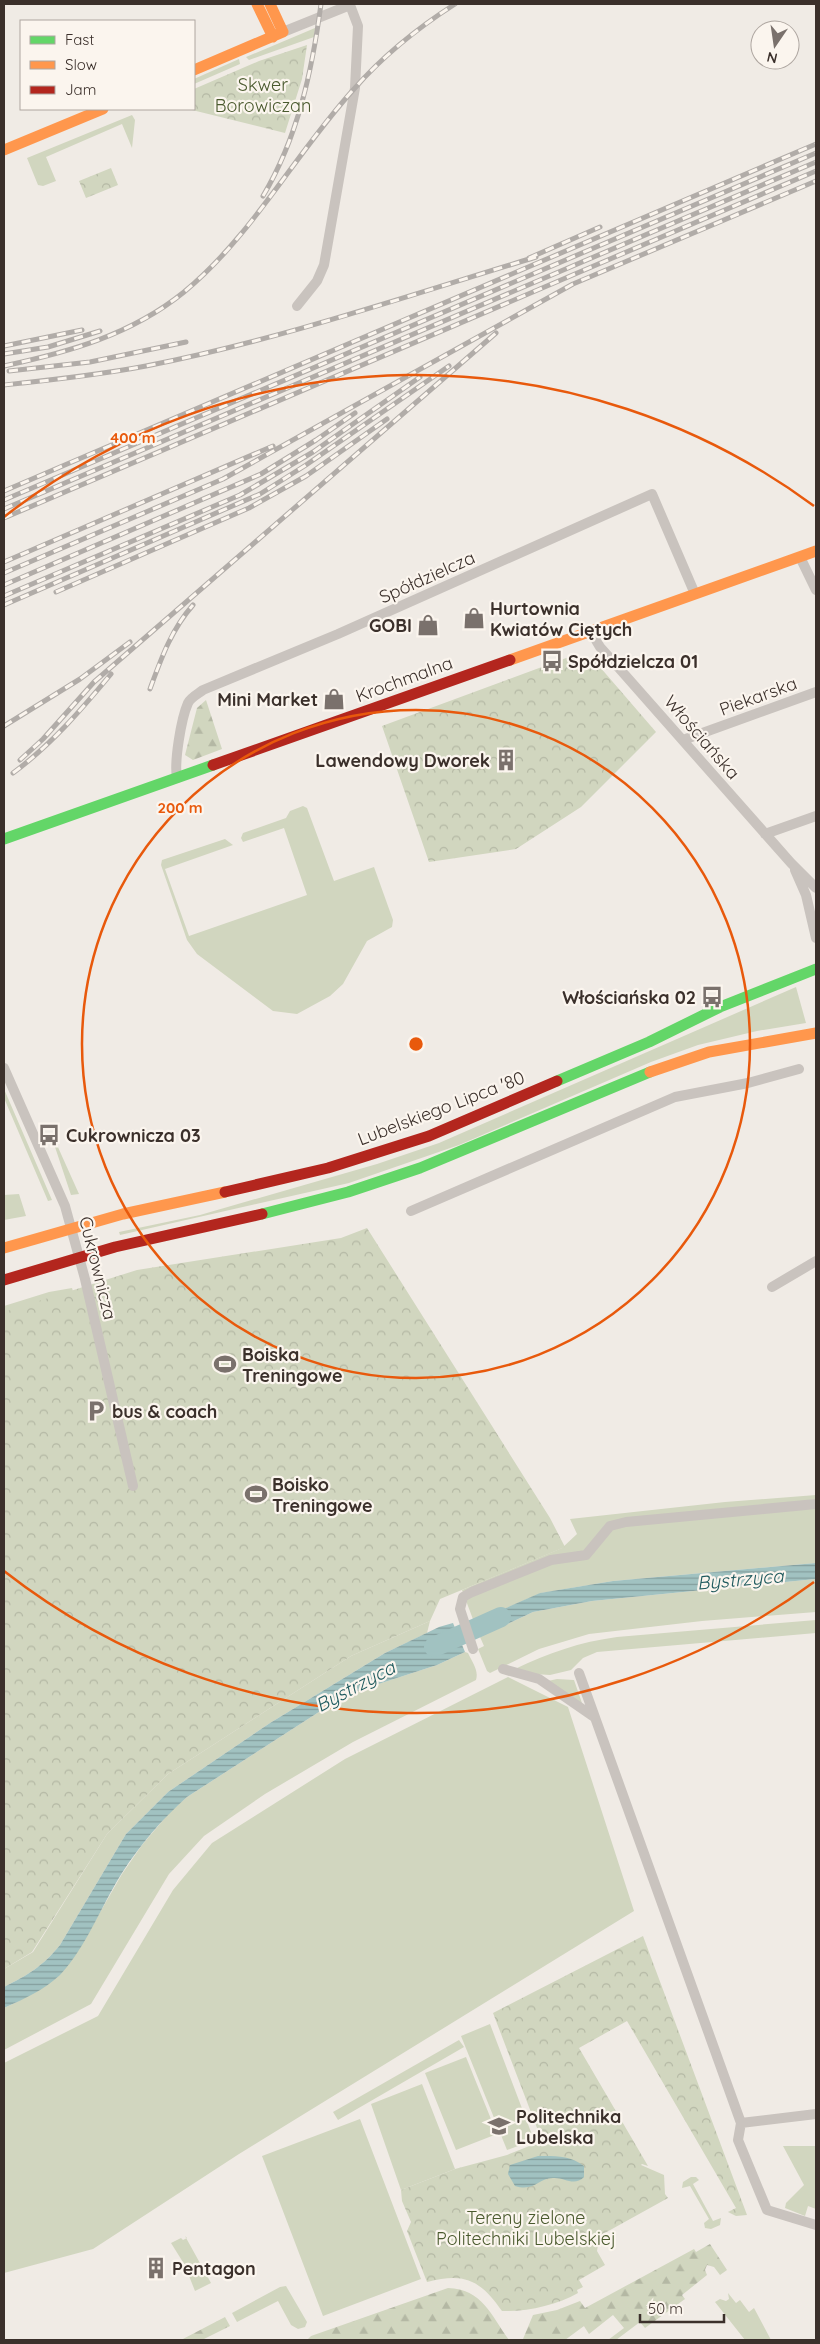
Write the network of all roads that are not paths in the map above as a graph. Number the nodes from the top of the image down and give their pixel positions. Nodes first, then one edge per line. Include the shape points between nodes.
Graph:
1 (257, 4) edge
2 (270, 4) edge
3 (350, 5) edge
4 (278, 35) junction
5 (195, 70) edge
6 (101, 110) edge
7 (4, 150) edge
8 (297, 306) dead end
9 (816, 551) edge
10 (800, 557) junction
11 (816, 590) edge
12 (695, 594) junction
13 (591, 632) junction
14 (816, 692) edge
15 (683, 740) junction
16 (178, 778) junction
17 (816, 816) edge
18 (765, 834) junction
19 (4, 839) edge
20 (790, 863) junction
21 (816, 888) edge
22 (816, 938) edge
23 (816, 969) edge
24 (816, 1033) edge
25 (4, 1068) edge
26 (799, 1069) dead end
27 (411, 1211) dead end
28 (72, 1229) junction
29 (4, 1248) edge
30 (80, 1257) junction
31 (816, 1260) edge
32 (4, 1280) edge
33 (772, 1287) dead end
34 (133, 1486) dead end
35 (816, 1504) edge
36 (474, 1649) dead end
37 (503, 1669) dead end
38 (579, 1673) dead end
39 (594, 1717) junction
40 (816, 2114) edge
41 (741, 2123) junction
42 (816, 2226) edge

1 - 4 main road
2 - 4 main road
3 - 4 street
3 - 8 street via 358,26 355,88 330,234 320,273
4 - 5 main road
6 - 7 main road
9 - 10 main road, Krochmalna
10 - 11 street
10 - 12 main road, Krochmalna
12 - 13 main road, Krochmalna
12 - 16 street, Spółdzielcza via 652,494 338,634 203,690 188,703 176,756
13 - 15 street, Włościańska via 600,647
13 - 16 main road, Krochmalna
14 - 15 street, Piekarska
15 - 18 street, Włościańska
16 - 19 main road, Krochmalna
17 - 18 street
18 - 20 street, Włościańska
20 - 21 street, Włościańska
20 - 22 street, Włościańska via 806,895
23 - 28 main road, Lubelskiego Lipca '80 via 720,1007 649,1042 420,1139 274,1182 123,1214
24 - 30 main road via 696,1056 640,1076 435,1164 364,1188
25 - 28 street, Cukrownicza via 63,1201
26 - 27 street via 675,1097
28 - 29 main road, Lubelskiego Lipca '80
28 - 30 street, Cukrownicza
30 - 32 main road
30 - 34 street, Cukrownicza
31 - 33 street
35 - 36 street via 610,1526 586,1555 551,1560 463,1597 460,1609
37 - 39 street via 539,1679
38 - 39 street
39 - 41 street
40 - 41 street
41 - 42 street via 738,2140 767,2210

